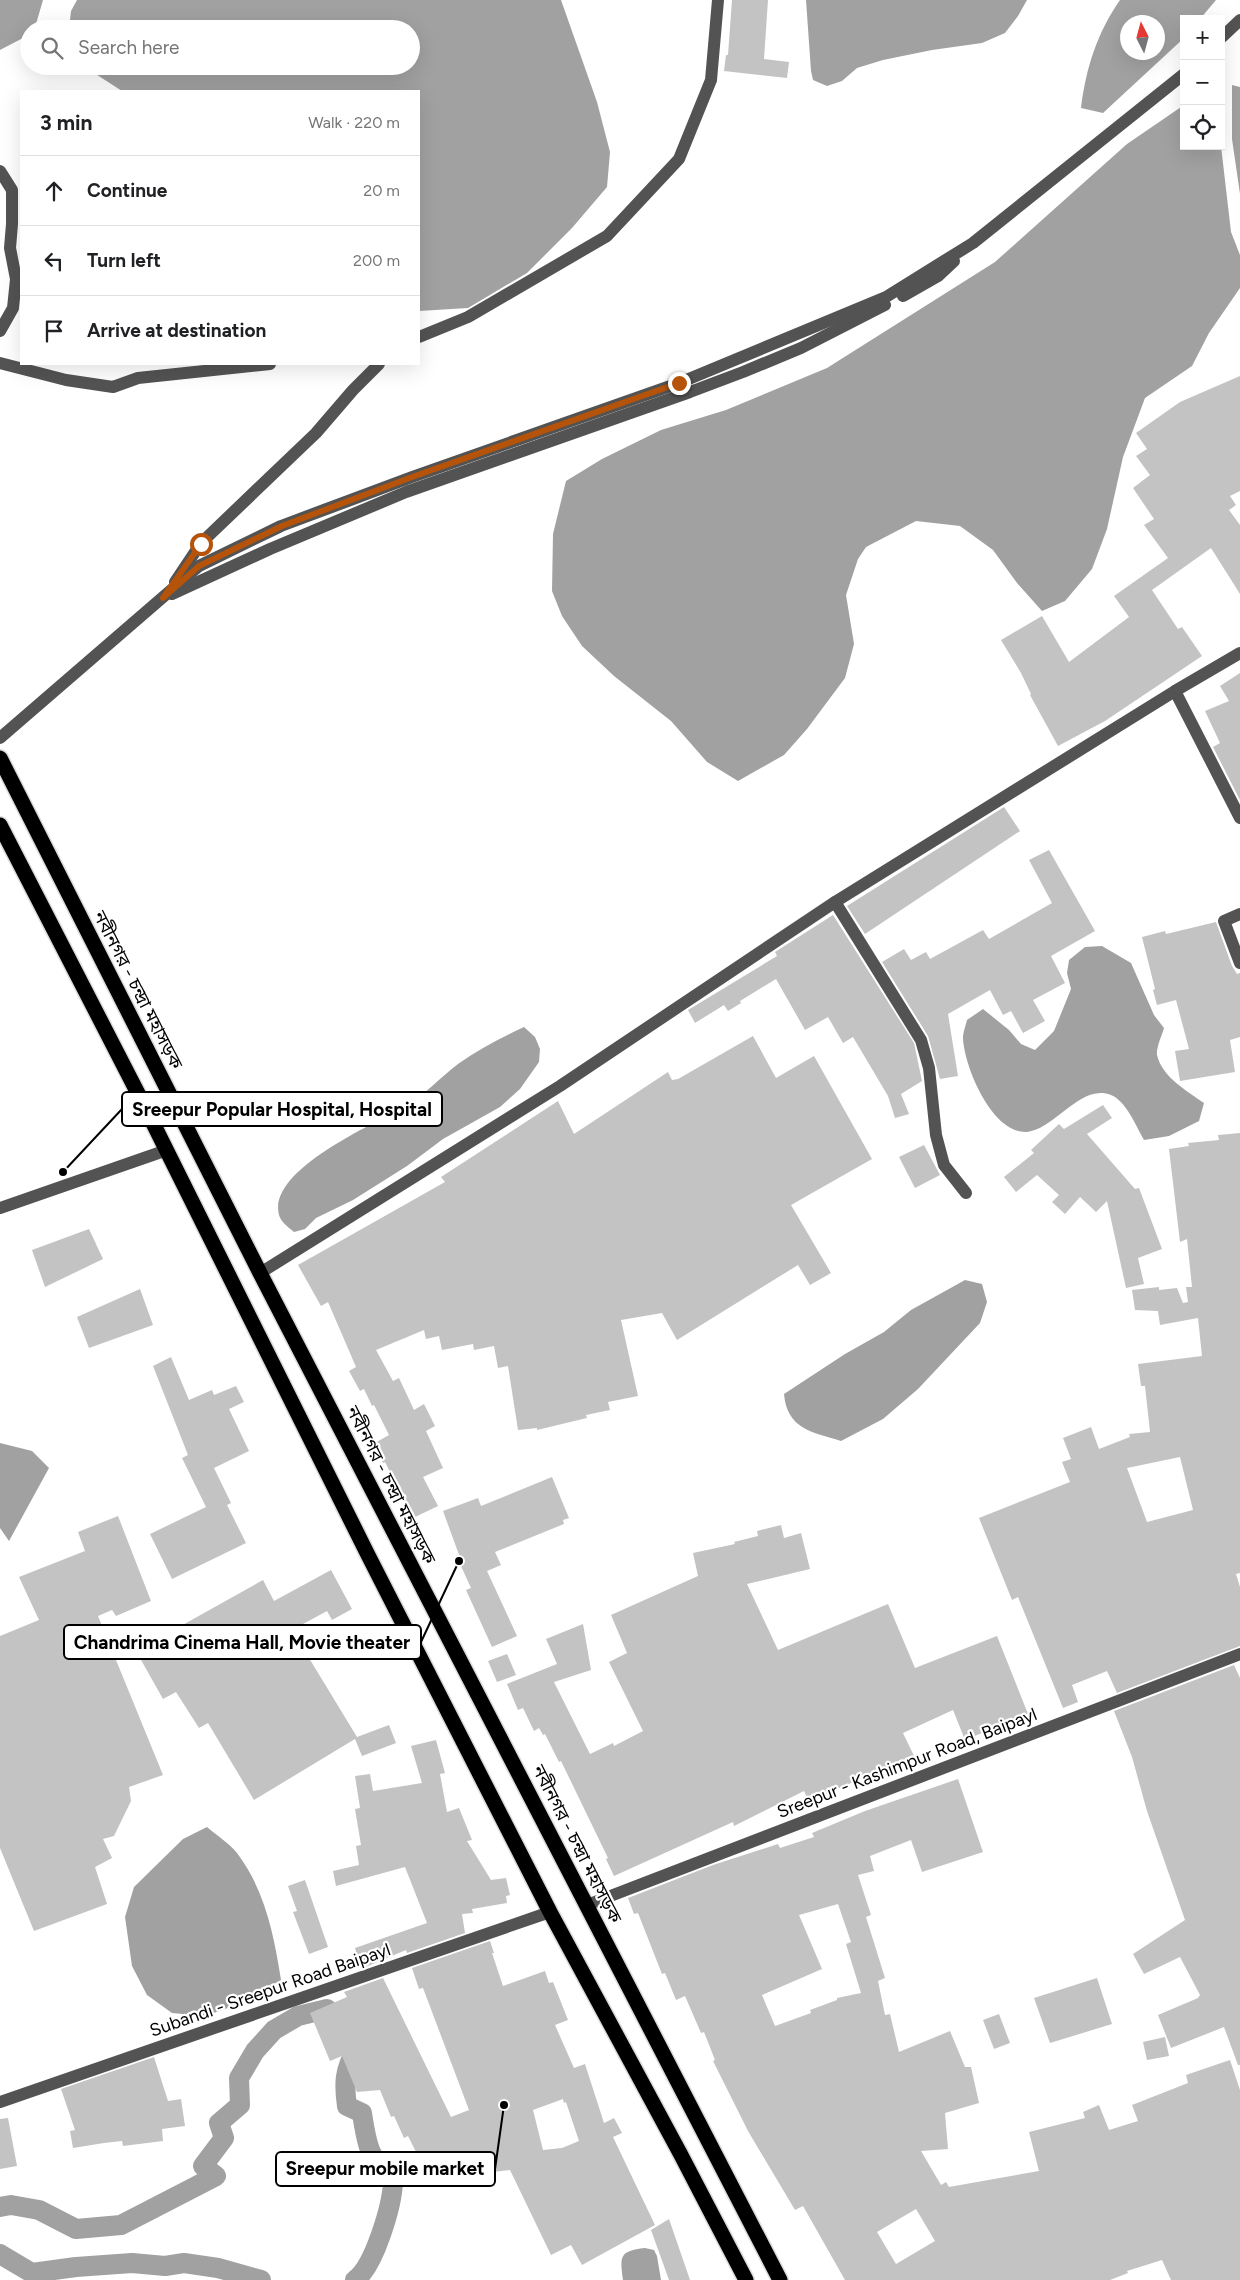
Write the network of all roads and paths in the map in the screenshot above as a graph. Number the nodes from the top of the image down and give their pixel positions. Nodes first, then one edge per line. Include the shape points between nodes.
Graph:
1 (718, 0) edge
2 (1240, 20) edge
3 (1225, 34) edge
4 (1180, 77) edge
5 (0, 171) edge
6 (461, 320) junction
7 (0, 330) edge
8 (420, 331) edge
9 (420, 338) edge
10 (0, 363) edge
11 (261, 365) edge
12 (378, 365) edge
13 (163, 598) junction
14 (1240, 653) edge
15 (1175, 691) junction
16 (0, 738) edge
17 (0, 758) edge
18 (1240, 818) edge
19 (0, 825) edge
20 (835, 902) junction
21 (1240, 914) edge
22 (1240, 964) edge
23 (167, 1150) junction
24 (966, 1193) dead end
25 (0, 1208) edge
26 (260, 1273) junction
27 (1240, 1654) edge
28 (587, 1904) junction
29 (550, 1912) junction
30 (0, 2102) edge
31 (746, 2280) edge
32 (780, 2280) edge

1 - 6 street via 711,80 679,159 607,236
2 - 3 street
4 - 13 street via 973,243 886,297 679,383 282,526 199,566
5 - 7 street via 12,190 10,248 16,279 13,308
6 - 8 street
6 - 9 street
10 - 11 street via 66,380 113,387 138,378
12 - 13 street via 316,433 201,544
13 - 16 street
14 - 15 street
15 - 18 street
15 - 20 street
17 - 26 highway, নবীনগর - চন্দ্রা মহাসড়ক
19 - 23 highway
20 - 24 street via 921,1040 929,1068 936,1135 944,1165
20 - 26 street via 560,1086
21 - 22 street via 1224,921
23 - 25 street
23 - 29 highway
26 - 28 highway, নবীনগর - চন্দ্রা মহাসড়ক
27 - 28 street, Sreepur - Kashimpur Road, Baipayl
28 - 32 highway, নবীনগর - চন্দ্রা মহাসড়ক
29 - 30 street, Subandi - Sreepur Road Baipayl
29 - 31 highway

